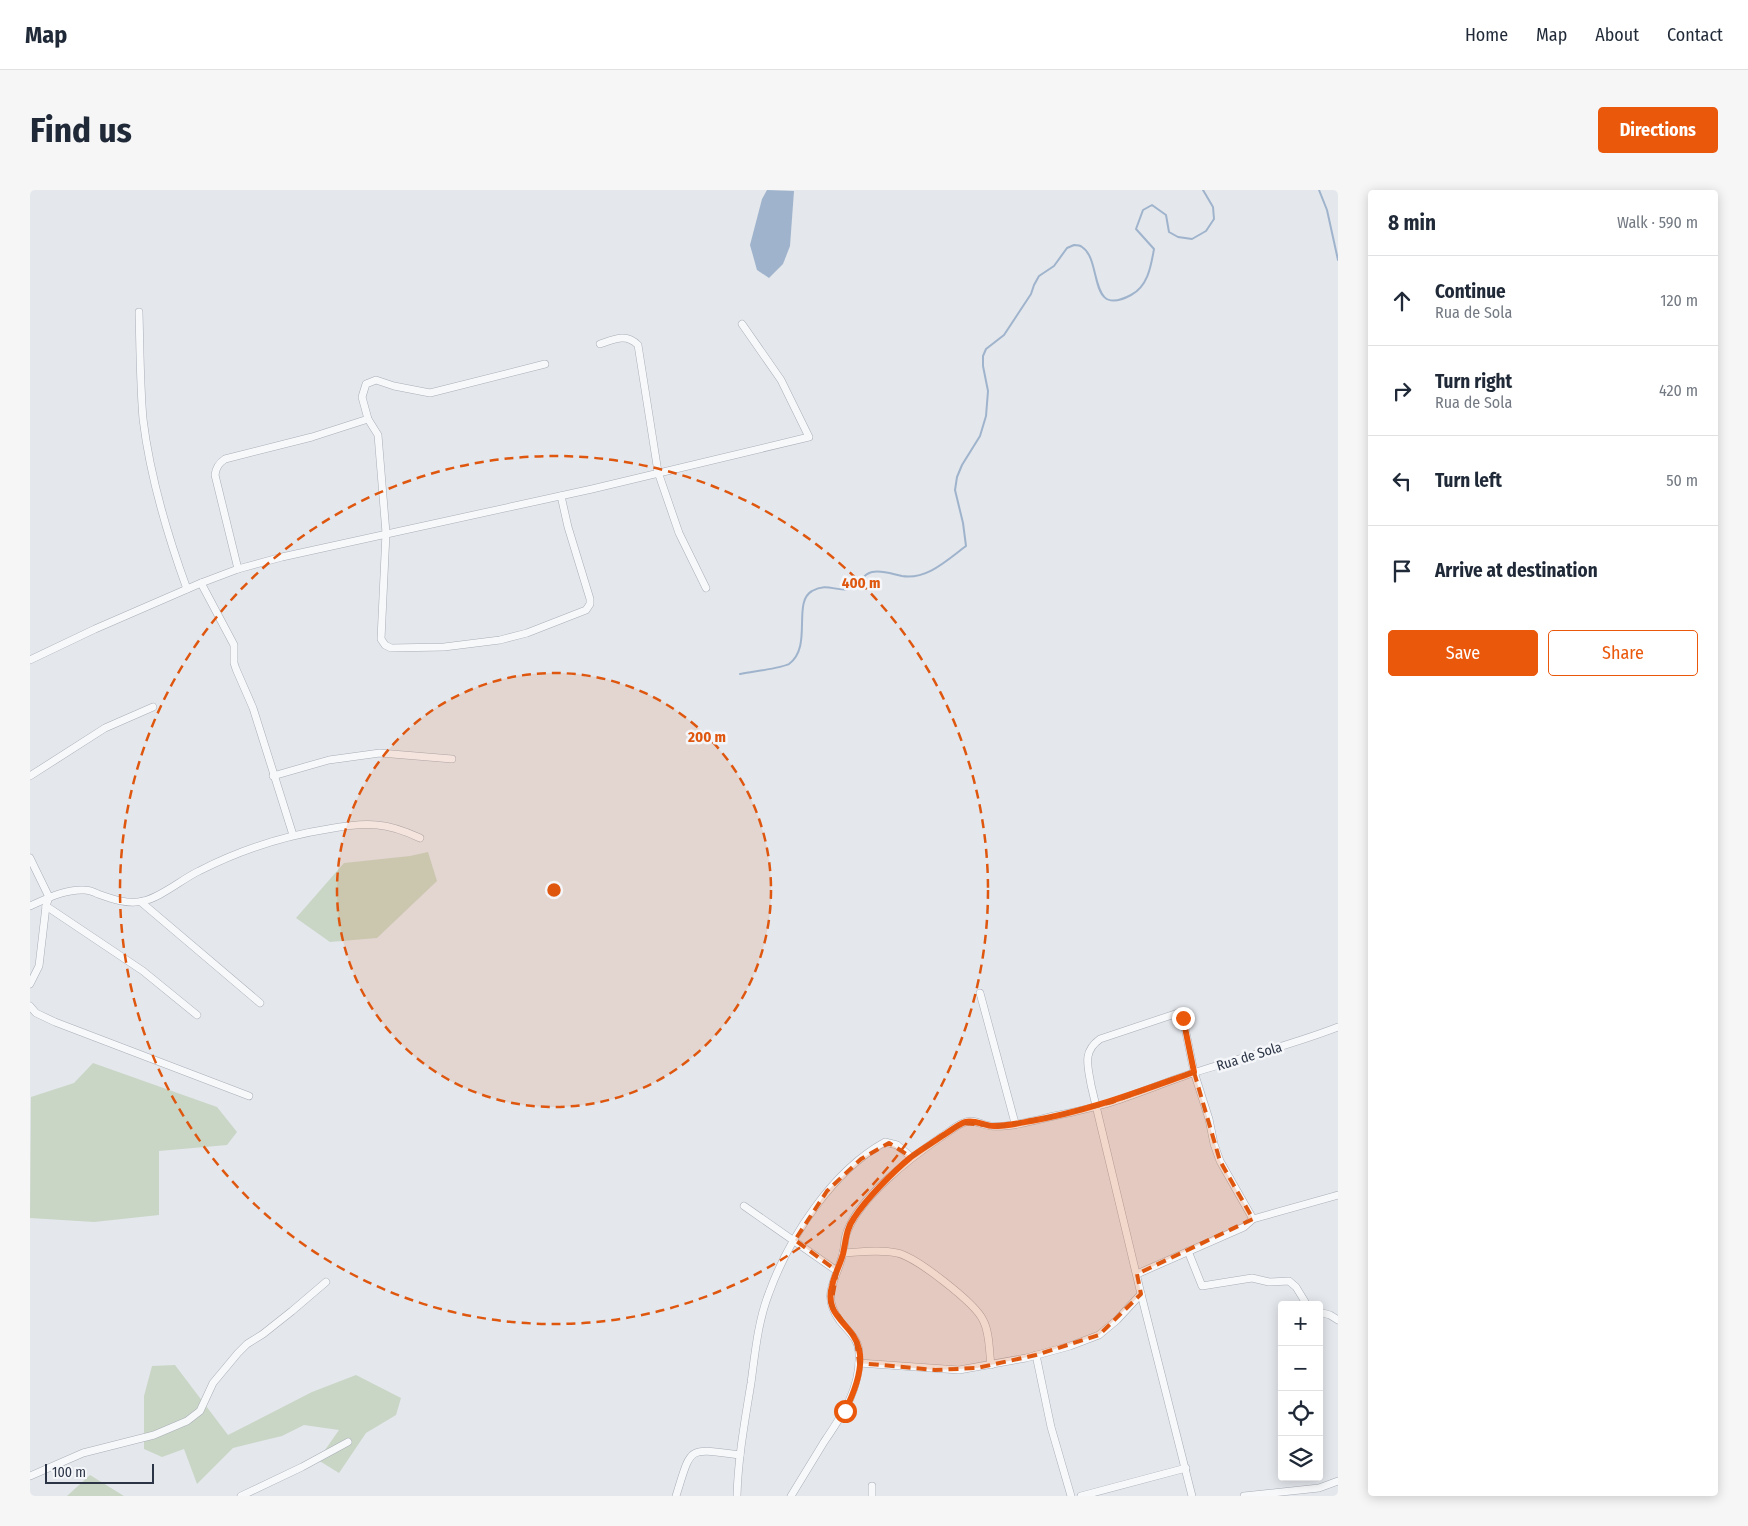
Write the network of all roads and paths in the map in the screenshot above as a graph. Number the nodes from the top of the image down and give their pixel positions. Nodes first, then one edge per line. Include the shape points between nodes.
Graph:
1 (139, 312) dead end
2 (742, 324) dead end
3 (600, 344) dead end
4 (545, 364) dead end
5 (368, 419) junction
6 (658, 472) junction
7 (562, 496) junction
8 (386, 533) junction
9 (238, 569) junction
10 (201, 583) junction
11 (706, 588) dead end
12 (187, 589) junction
13 (30, 660) edge
14 (153, 707) dead end
15 (452, 759) dead end
16 (30, 776) edge
17 (273, 776) junction
18 (293, 835) junction
19 (420, 838) dead end
20 (30, 858) edge
21 (49, 898) junction
22 (141, 902) junction
23 (30, 906) edge
24 (46, 906) junction
25 (30, 984) edge
26 (980, 993) dead end
27 (260, 1003) dead end
28 (30, 1006) edge
29 (197, 1015) dead end
30 (1338, 1027) edge
31 (1194, 1072) junction
32 (249, 1096) dead end
33 (1097, 1106) junction
34 (1015, 1123) junction
35 (911, 1157) junction
36 (1338, 1194) edge
37 (744, 1206) dead end
38 (1253, 1219) junction
39 (795, 1240) junction
40 (1188, 1251) junction
41 (843, 1253) junction
42 (836, 1271) junction
43 (1137, 1274) junction
44 (326, 1282) dead end
45 (1141, 1294) junction
46 (1305, 1301) edge
47 (1323, 1313) edge
48 (1338, 1320) edge
49 (1036, 1355) junction
50 (860, 1363) junction
51 (991, 1365) junction
52 (348, 1442) dead end
53 (740, 1455) junction
54 (1186, 1468) junction
55 (30, 1476) edge
56 (1338, 1481) edge
57 (872, 1486) dead end
58 (241, 1496) edge
59 (676, 1496) edge
60 (737, 1496) edge
61 (791, 1496) edge
62 (872, 1496) edge
63 (1071, 1496) edge
64 (1081, 1496) edge
65 (1192, 1496) edge
66 (1244, 1496) edge

1 - 12 street via 143,420 153,478
2 - 6 street via 781,380 809,437
3 - 6 street via 623,338 632,339 638,345
4 - 5 street via 430,393 376,380 366,384 362,397
5 - 8 street via 378,435
5 - 9 street via 221,461 215,475
6 - 7 street
6 - 11 street via 679,533
7 - 8 street
7 - 8 street via 590,600 589,608 527,633 500,640 444,648 391,648 385,645 381,640
8 - 9 street
9 - 10 street
10 - 12 street
10 - 17 street via 234,644 236,670 255,716
12 - 13 street
14 - 16 street via 105,728
15 - 17 street via 380,753 329,760
17 - 18 street
18 - 19 street via 364,824 403,831
18 - 22 street via 204,868
20 - 21 street
21 - 22 street via 85,890
21 - 23 street
21 - 24 street
22 - 27 street
24 - 25 street via 39,966
24 - 29 street via 143,971
26 - 34 street
28 - 32 street via 36,1013 55,1022
30 - 31 street, Rua de Sola
31 - 33 street, Rua de Sola
31 - 33 street via 1183,1018 1178,1013 1100,1039 1093,1044 1087,1059
31 - 38 street via 1220,1161
33 - 34 street, Rua de Sola
33 - 43 street
34 - 35 street, Rua de Sola via 993,1126 973,1121 962,1123
35 - 39 street via 890,1142 872,1151 827,1191
35 - 41 street, Rua de Sola via 853,1218
36 - 38 street
37 - 39 street
38 - 40 street
39 - 42 street
39 - 53 street via 769,1292 763,1315
40 - 43 street
40 - 46 street via 1202,1286 1252,1278 1269,1282 1289,1281
41 - 42 street, Rua de Sola
41 - 51 street via 889,1252 918,1262 980,1315 986,1329
42 - 50 street, Rua de Sola via 831,1305 856,1340
43 - 45 street
44 - 55 street via 238,1353 212,1383 200,1412 187,1421 154,1435 83,1453
45 - 49 street via 1099,1335
45 - 54 street
47 - 48 street
49 - 51 street
49 - 63 street via 1051,1428
50 - 51 street via 959,1370
50 - 61 street, Rua de Sola via 856,1386 845,1411
52 - 58 street
53 - 59 street via 703,1450 691,1454
53 - 60 street
54 - 64 street
54 - 65 street
56 - 66 street via 1319,1488
57 - 62 street

